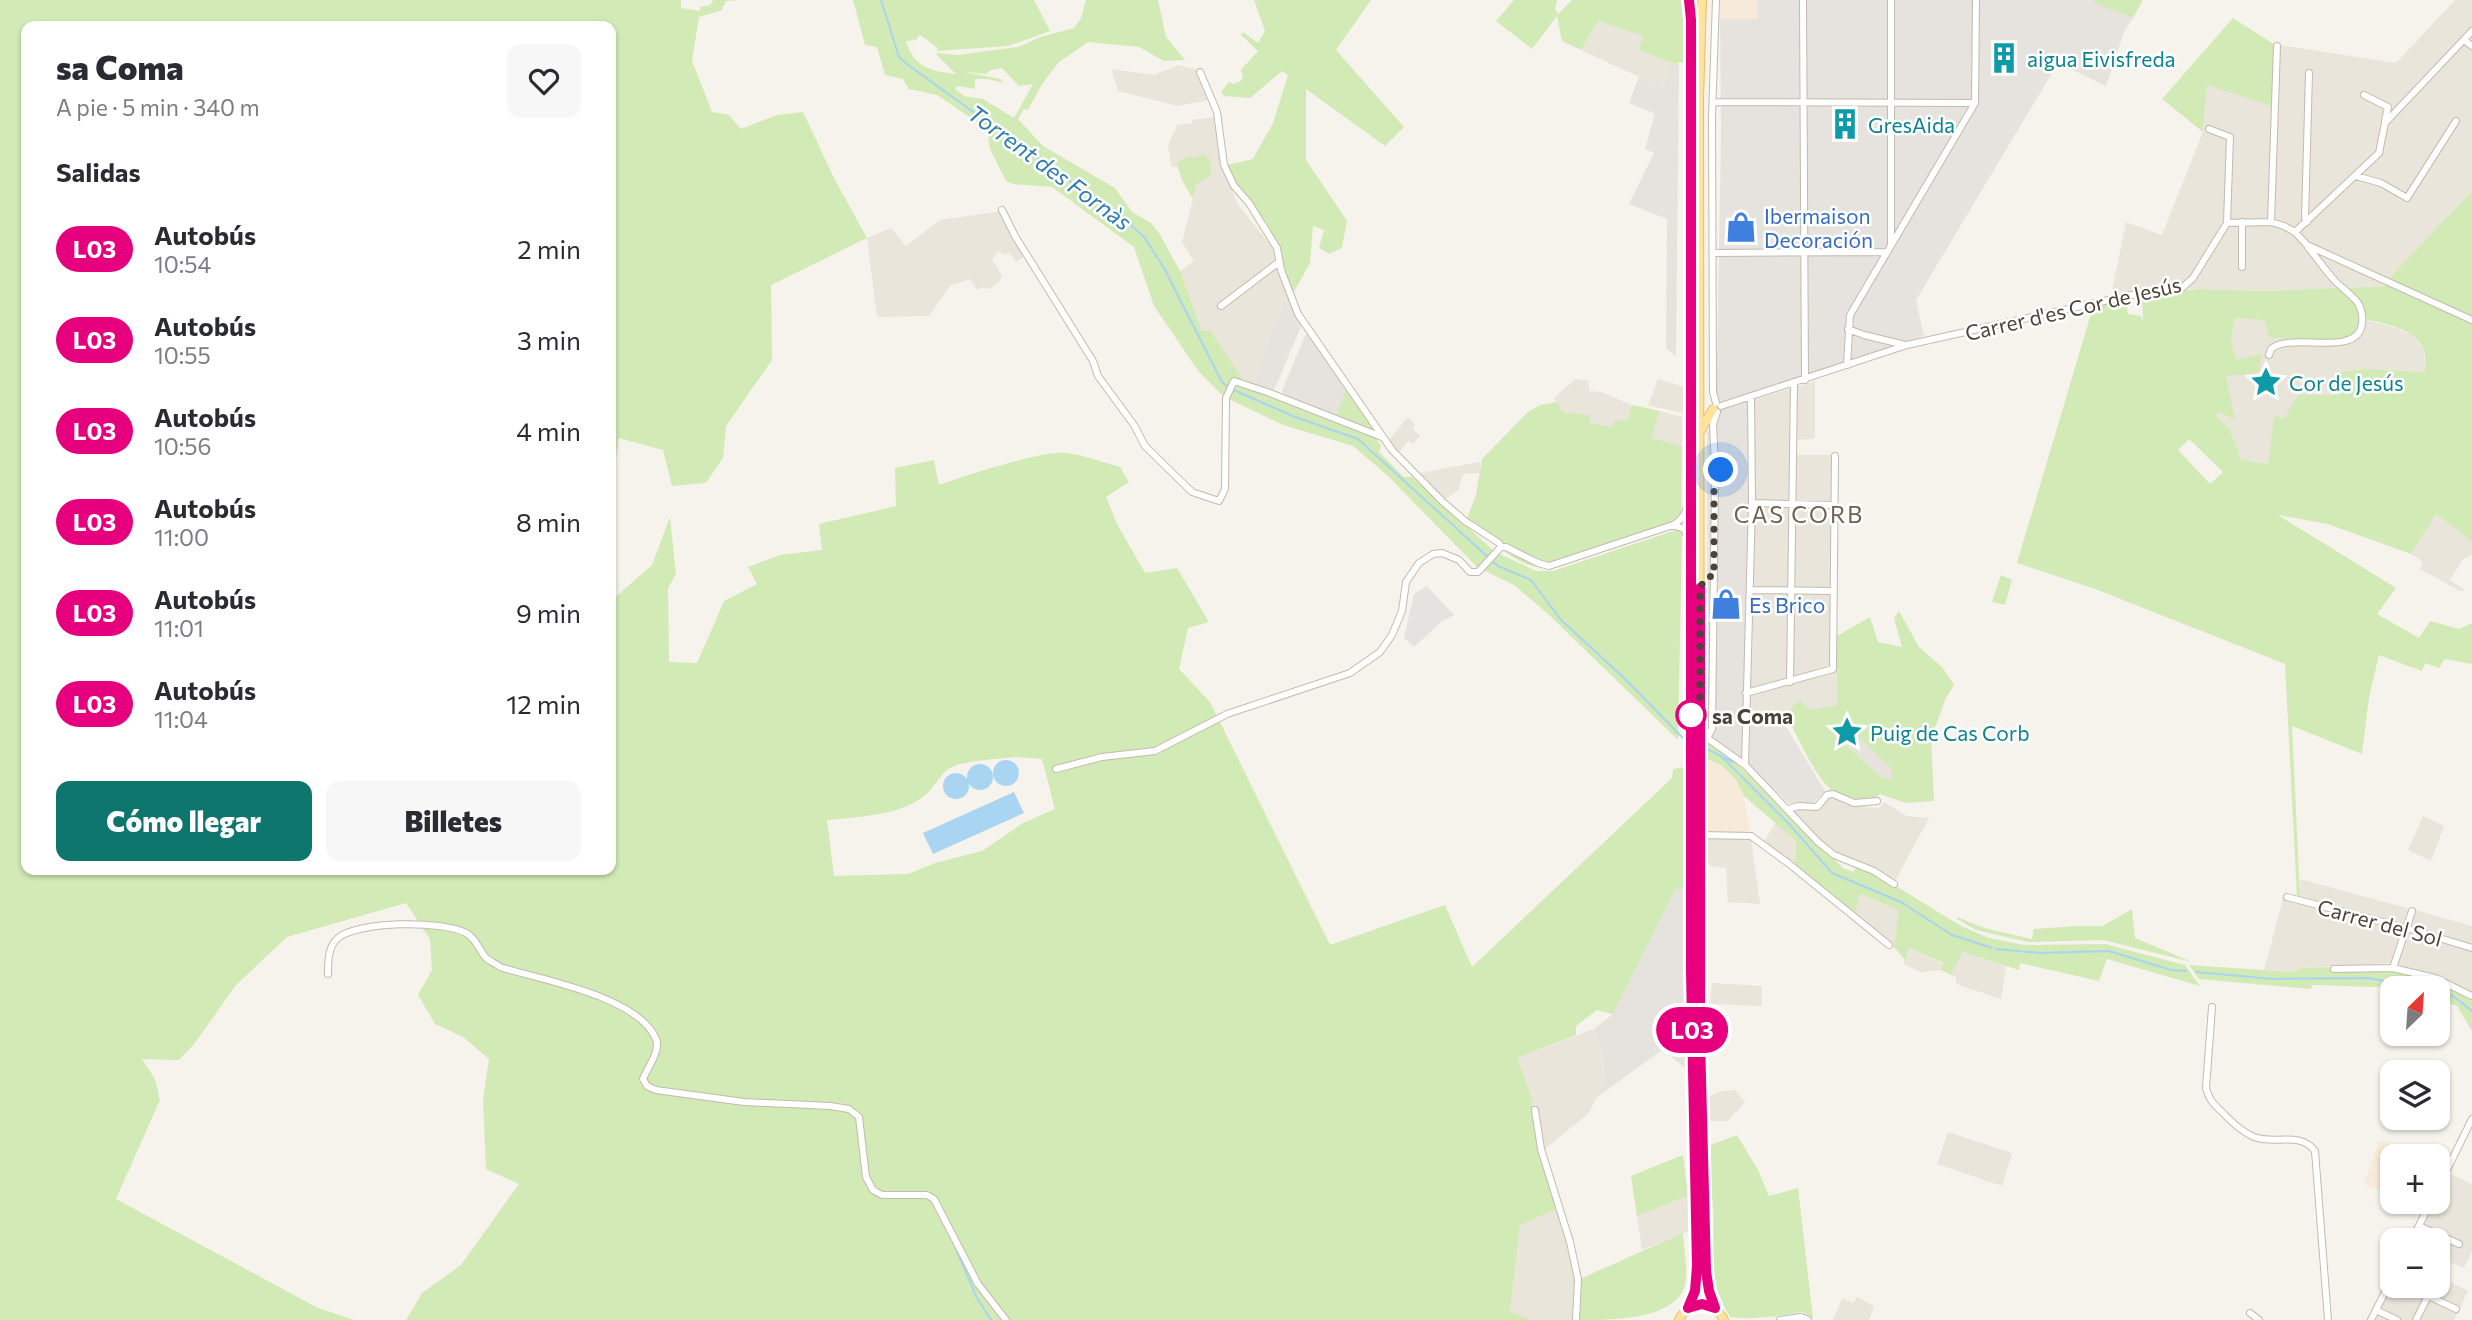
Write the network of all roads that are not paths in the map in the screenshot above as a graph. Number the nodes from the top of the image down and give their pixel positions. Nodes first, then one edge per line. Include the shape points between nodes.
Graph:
1 (1689, 0) edge
2 (1702, 0) edge
3 (1716, 0) edge
4 (1803, 0) edge
5 (1891, 0) edge
6 (1976, 0) edge
7 (2472, 31) edge
8 (2464, 40) junction
9 (2277, 46) dead end
10 (2472, 46) edge
11 (1200, 72) dead end
12 (2309, 73) dead end
13 (2364, 95) dead end
14 (1714, 102) junction
15 (1802, 102) junction
16 (1891, 103) junction
17 (1975, 103) junction
18 (1699, 116) junction
19 (1712, 116) junction
20 (2456, 121) dead end
21 (2385, 123) junction
22 (2209, 129) dead end
23 (2356, 176) junction
24 (1002, 210) dead end
25 (1891, 214) junction
26 (1908, 216) junction
27 (2242, 222) junction
28 (2271, 222) junction
29 (2307, 222) junction
30 (2227, 223) junction
31 (2295, 232) junction
32 (1891, 245) junction
33 (2307, 245) junction
34 (1804, 252) junction
35 (1886, 252) junction
36 (1713, 253) junction
37 (1279, 262) junction
38 (2242, 267) dead end
39 (1221, 306) dead end
40 (2472, 320) edge
41 (1848, 329) junction
42 (1907, 345) junction
43 (2269, 355) dead end
44 (1847, 365) junction
45 (1805, 380) junction
46 (1794, 383) junction
47 (1700, 392) junction
48 (1751, 396) junction
49 (1716, 407) junction
50 (1700, 432) junction
51 (1384, 438) junction
52 (1835, 456) dead end
53 (1691, 468) junction
54 (1752, 503) junction
55 (1793, 504) junction
56 (1834, 505) junction
57 (1673, 525) junction
58 (1691, 545) junction
59 (1498, 549) junction
60 (1714, 576) junction
61 (1700, 588) junction
62 (1750, 590) junction
63 (1792, 590) junction
64 (1833, 591) junction
65 (1790, 682) junction
66 (1746, 692) junction
67 (1703, 738) junction
68 (1745, 765) junction
69 (1056, 769) dead end
70 (1877, 801) dead end
71 (1788, 809) junction
72 (1700, 835) junction
73 (1894, 884) dead end
74 (2287, 897) dead end
75 (2412, 911) dead end
76 (2406, 928) junction
77 (1889, 945) dead end
78 (2472, 948) edge
79 (2393, 968) junction
80 (2334, 969) dead end
81 (328, 974) dead end
82 (2472, 996) edge
83 (2212, 1007) dead end
84 (1535, 1110) dead end
85 (2472, 1119) edge
86 (2450, 1164) edge
87 (2425, 1214) edge
88 (2419, 1226) joint
89 (2459, 1244) dead end
90 (2382, 1298) edge
91 (2427, 1298) edge
92 (2432, 1298) edge
93 (1715, 1308) junction
94 (2456, 1309) dead end
95 (2376, 1310) junction
96 (2250, 1313) dead end
97 (1683, 1314) edge
98 (1725, 1319) edge
99 (1006, 1320) edge
100 (1576, 1320) edge
101 (1672, 1320) edge
102 (1780, 1320) edge
103 (1808, 1320) edge
104 (2259, 1320) edge
105 (2328, 1320) edge
106 (2371, 1320) edge
107 (2397, 1320) edge
108 (2416, 1320) edge

1 - 53 main road
2 - 18 main road
3 - 14 street
4 - 15 street
5 - 16 street
6 - 17 street
7 - 8 street
8 - 10 street
8 - 21 street
9 - 28 street
11 - 37 street via 1217,112 1224,164 1234,186 1268,231
12 - 29 street
13 - 21 street via 2388,107
14 - 15 street
14 - 19 street
15 - 16 street
15 - 34 street
16 - 17 street
16 - 25 street
17 - 26 street
18 - 19 street
18 - 47 main road
19 - 36 street
20 - 23 street via 2407,198
21 - 23 street via 2379,153
22 - 30 street via 2230,137
23 - 29 street
24 - 51 street via 1098,376 1145,446 1192,492 1219,501 1223,497 1226,398 1234,382
25 - 26 street
25 - 32 street
26 - 32 street
27 - 28 street
27 - 30 street
27 - 38 street
28 - 31 street
29 - 31 street
30 - 42 street, Carrer d'es Cor de Jesús via 2182,288
31 - 33 street
32 - 35 street
33 - 40 street
33 - 43 street via 2357,301 2361,329 2343,342 2281,343 2270,349
34 - 35 street
34 - 36 street
34 - 45 street
35 - 41 street via 1850,315
36 - 49 street
37 - 39 street
37 - 51 street via 1298,314
41 - 42 street
41 - 44 street
42 - 44 street, Carrer d'es Cor de Jesús
44 - 45 street, Carrer d'es Cor de Jesús
45 - 46 street, Carrer d'es Cor de Jesús
46 - 48 street, Carrer d'es Cor de Jesús
46 - 55 street
47 - 49 main road
47 - 50 main road
48 - 49 street, Carrer d'es Cor de Jesús
48 - 54 street
49 - 50 main road
49 - 60 street via 1715,467 1711,472 1715,476
50 - 61 main road
51 - 59 street via 1442,501 1499,543
52 - 56 street
53 - 57 street via 1687,512
53 - 58 main road
54 - 55 street
54 - 62 street
55 - 56 street
55 - 63 street
56 - 64 street
57 - 58 street via 1684,529
57 - 59 street via 1549,566 1506,547
58 - 97 main road via 1697,1266 1695,1291
59 - 69 street via 1480,571 1470,572 1441,553 1419,563 1409,574 1399,621 1387,643 1368,663 1350,673 1227,714 1155,751 1102,757
60 - 61 street via 1706,577
60 - 67 street via 1712,729
61 - 67 main road
62 - 63 street
62 - 66 street
63 - 64 street
63 - 65 street
64 - 65 street via 1833,669
65 - 66 street
66 - 68 street
67 - 68 street
67 - 72 main road
68 - 71 street
70 - 71 street via 1854,803 1833,794 1817,807
71 - 73 street via 1834,855
72 - 77 street via 1751,836
72 - 93 main road via 1706,1271
74 - 76 street, Carrer del Sol
75 - 76 street
76 - 78 street, Carrer del Sol
76 - 79 street
79 - 80 street
79 - 82 street via 2435,978
81 - 99 street via 328,957 336,939 352,930 399,924 454,928 469,934 487,959 500,967 615,1001 638,1018 656,1040 643,1079 647,1086 663,1093 849,1109 859,1117 866,1177 873,1190 882,1195 934,1199 978,1284
83 - 105 street via 2208,1099 2242,1132 2257,1139 2299,1140 2315,1152
84 - 100 street via 1541,1149 1578,1279
85 - 86 street
87 - 88 street
88 - 89 street
90 - 95 street
91 - 108 street
92 - 94 street
93 - 97 main road via 1702,1304
93 - 98 main road
95 - 106 street
95 - 107 street
96 - 104 street
97 - 101 street
102 - 103 street

